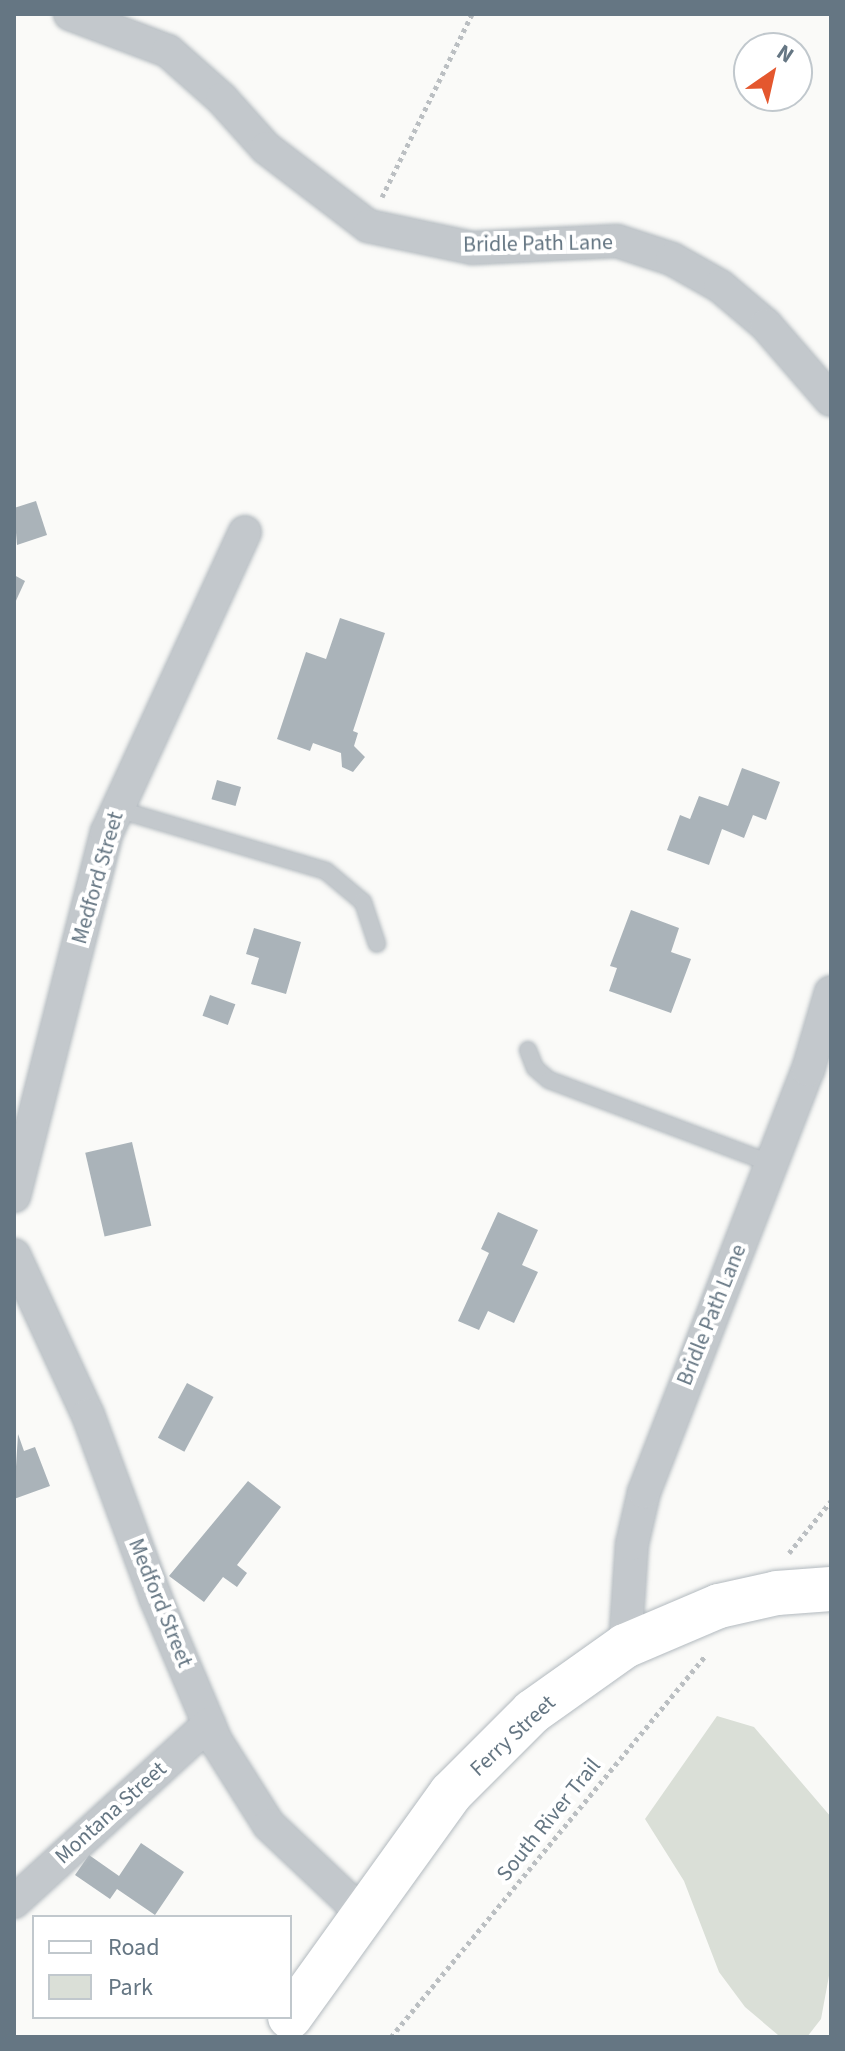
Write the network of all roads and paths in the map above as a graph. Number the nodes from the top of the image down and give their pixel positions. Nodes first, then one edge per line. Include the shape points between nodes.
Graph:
1 (70, 14) edge
2 (472, 14) edge
3 (368, 226) junction
4 (831, 400) edge
5 (245, 532) dead end
6 (117, 809) junction
7 (377, 944) dead end
8 (831, 992) edge
9 (528, 1050) dead end
10 (773, 1164) junction
11 (14, 1196) edge
12 (14, 1255) edge
13 (831, 1501) edge
14 (781, 1563) dead end
15 (831, 1589) edge
16 (625, 1646) junction
17 (712, 1647) dead end
18 (209, 1724) junction
19 (14, 1902) edge
20 (363, 1914) junction
21 (292, 2014) edge
22 (289, 2019) edge
23 (276, 2037) edge
24 (391, 2037) edge

1 - 3 street, Bridle Path Lane via 168,51 266,148
2 - 3 path
3 - 4 street, Bridle Path Lane via 472,248 617,241 672,259 720,286 766,325
5 - 6 street, Medford Street
6 - 7 lane via 326,871 363,902
6 - 11 street, Medford Street
8 - 10 street, Bridle Path Lane
9 - 10 lane via 535,1068 549,1080
10 - 16 street, Bridle Path Lane via 644,1492 632,1544
12 - 18 street, Medford Street via 76,1387
13 - 14 path
15 - 16 main road, Ferry Street via 777,1593 719,1606
16 - 20 main road, Ferry Street via 532,1712 451,1793
17 - 24 path, South River Trail
18 - 19 street, Montana Street
18 - 20 street, Medford Street via 269,1825
20 - 21 main road, Ferry Street
22 - 23 main road, Ferry Street

